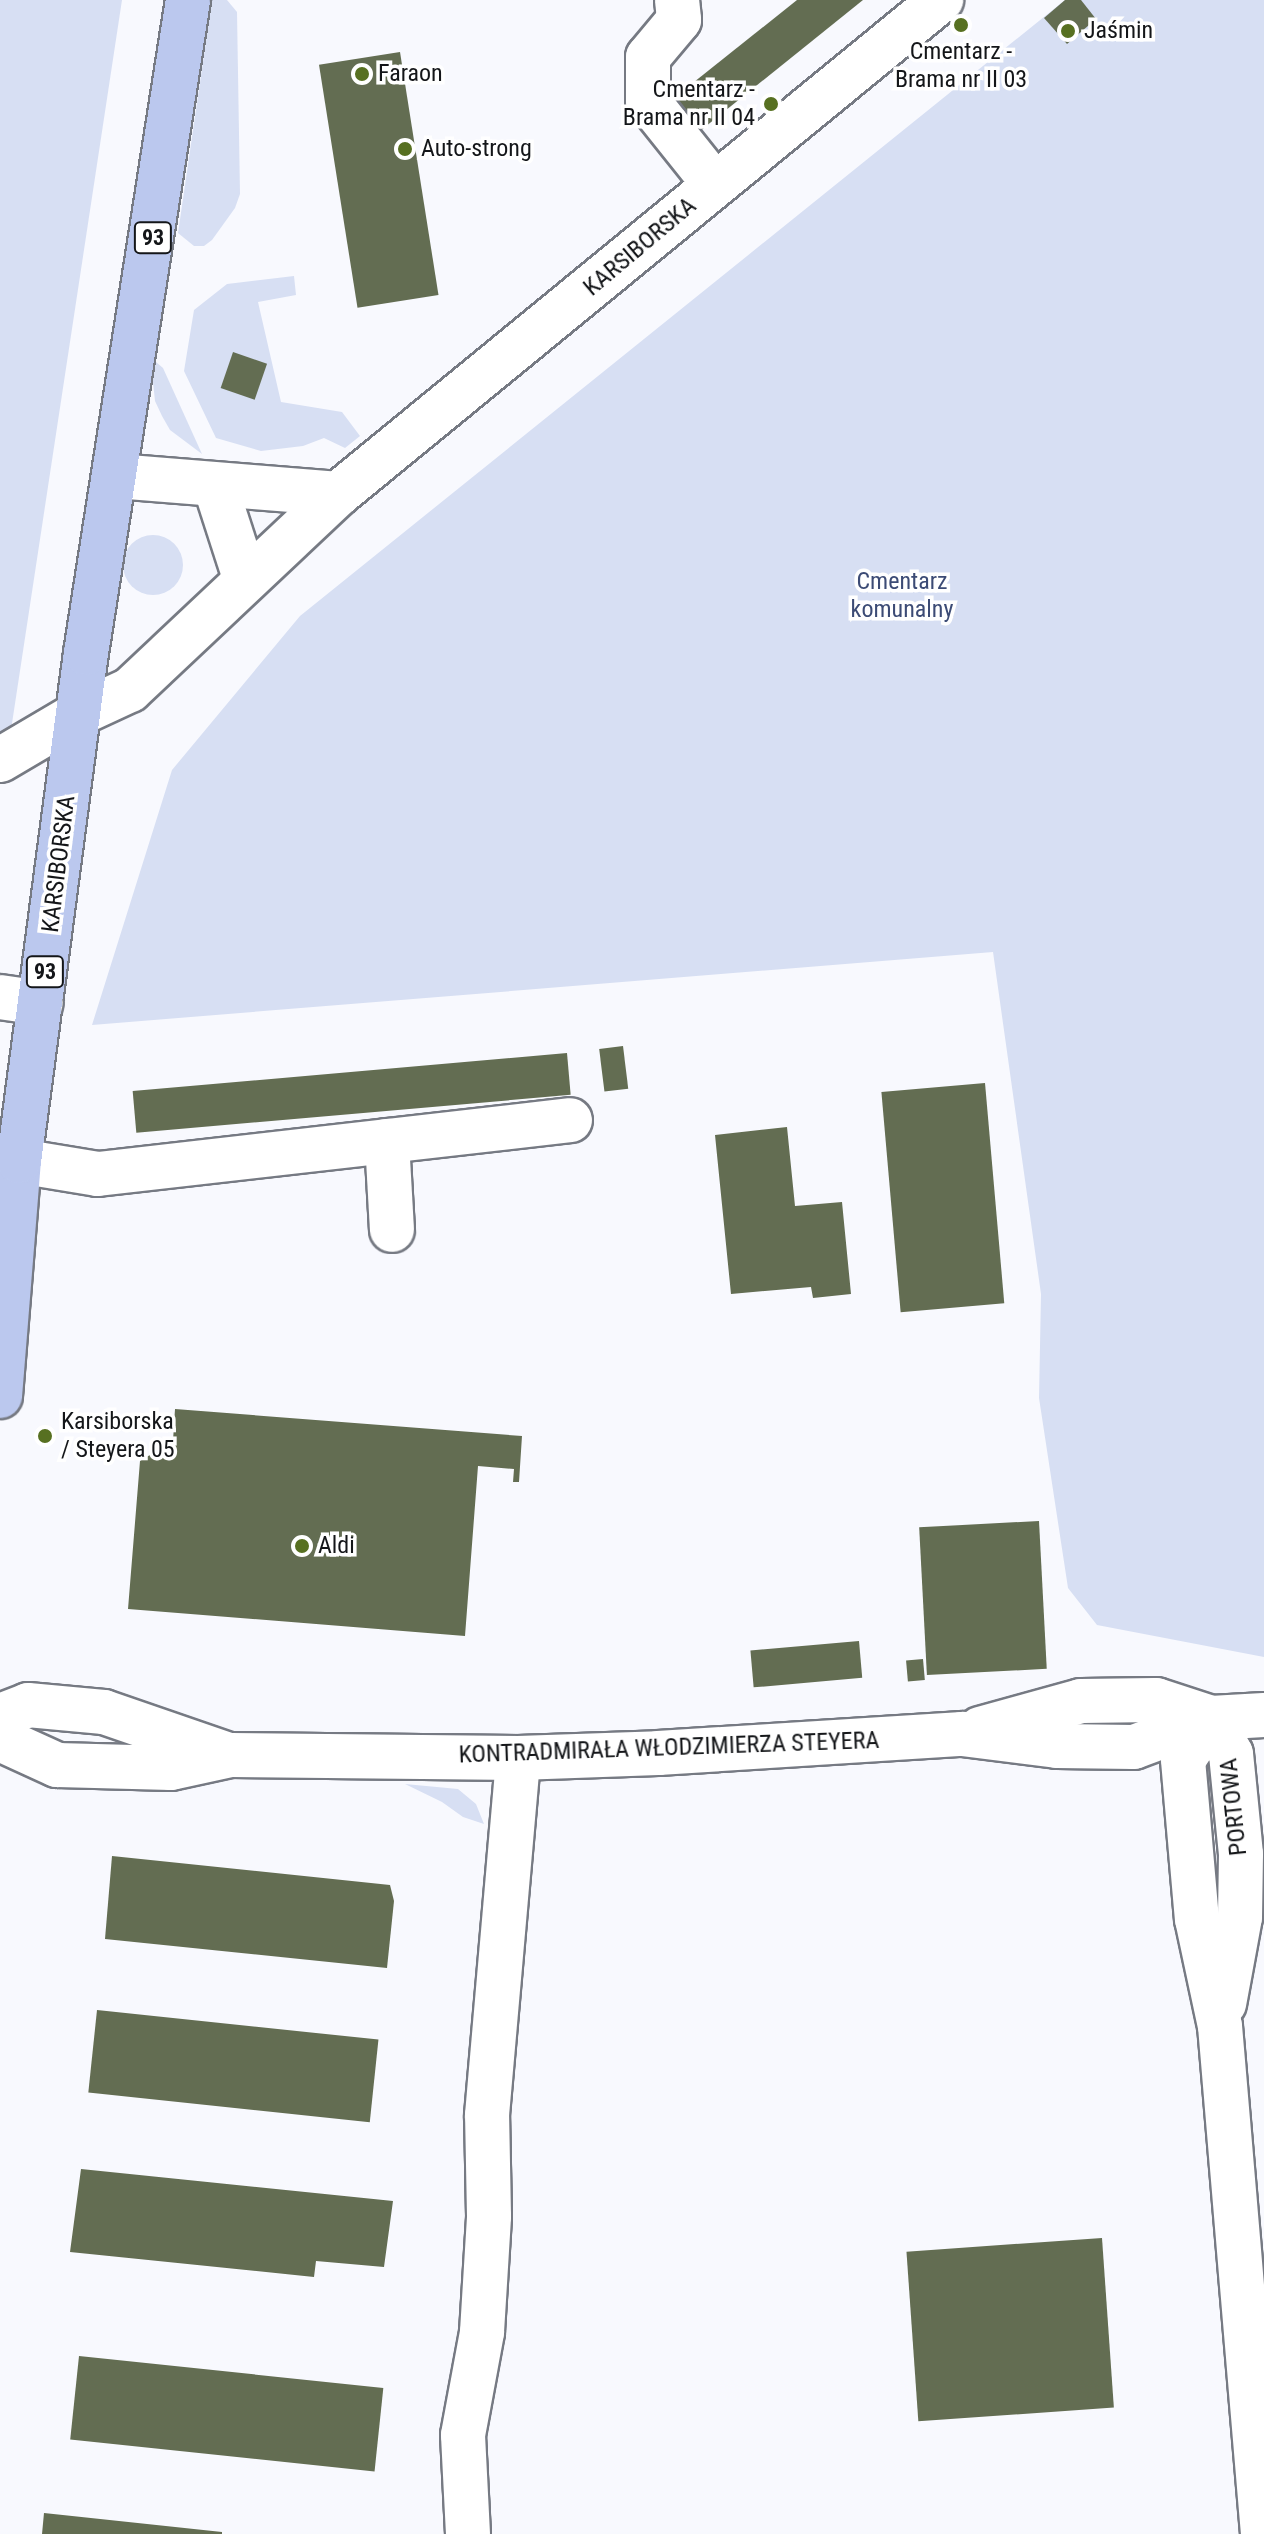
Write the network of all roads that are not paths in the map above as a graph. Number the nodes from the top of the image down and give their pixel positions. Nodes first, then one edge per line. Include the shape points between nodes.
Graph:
1 (188, 0) edge
2 (677, 0) edge
3 (941, 0) edge
4 (715, 185) junction
5 (116, 476) junction
6 (215, 485) junction
7 (338, 494) junction
8 (245, 578) junction
9 (78, 714) junction
10 (0, 760) edge
11 (20, 1000) edge
12 (570, 1120) dead end
13 (387, 1141) junction
14 (19, 1161) junction
15 (392, 1230) dead end
16 (0, 1396) edge
17 (1264, 1715) edge
18 (0, 1716) edge
19 (1211, 1718) junction
20 (0, 1739) edge
21 (231, 1755) junction
22 (518, 1758) junction
23 (468, 2534) edge
24 (1263, 2534) edge

1 - 5 main road, 93
2 - 4 street via 679,20 648,57 648,101
3 - 4 street, KARSIBORSKA
4 - 7 street, KARSIBORSKA
5 - 6 street
5 - 9 main road, KARSIBORSKA / 93
6 - 7 street
6 - 8 street
7 - 8 street, KARSIBORSKA
8 - 9 street, KARSIBORSKA via 130,690
9 - 10 street
9 - 11 main road, KARSIBORSKA / 93
11 - 14 main road, KARSIBORSKA / 93
12 - 13 street
13 - 14 street via 98,1174
13 - 15 street
14 - 16 main road, KARSIBORSKA / 93
17 - 19 street, KONTRADMIRAŁA WŁODZIMIERZA STEYERA
18 - 21 street, KONTRADMIRAŁA WŁODZIMIERZA STEYERA via 28,1705 104,1712
19 - 22 street, KONTRADMIRAŁA WŁODZIMIERZA STEYERA via 1156,1700 1081,1701 962,1734
19 - 24 street, PORTOWA via 1183,1760 1197,1919 1220,2026
20 - 21 street, KONTRADMIRAŁA WŁODZIMIERZA STEYERA via 57,1765 171,1768
21 - 22 street, KONTRADMIRAŁA WŁODZIMIERZA STEYERA
22 - 23 street via 487,2115 489,2216 482,2332 463,2435

